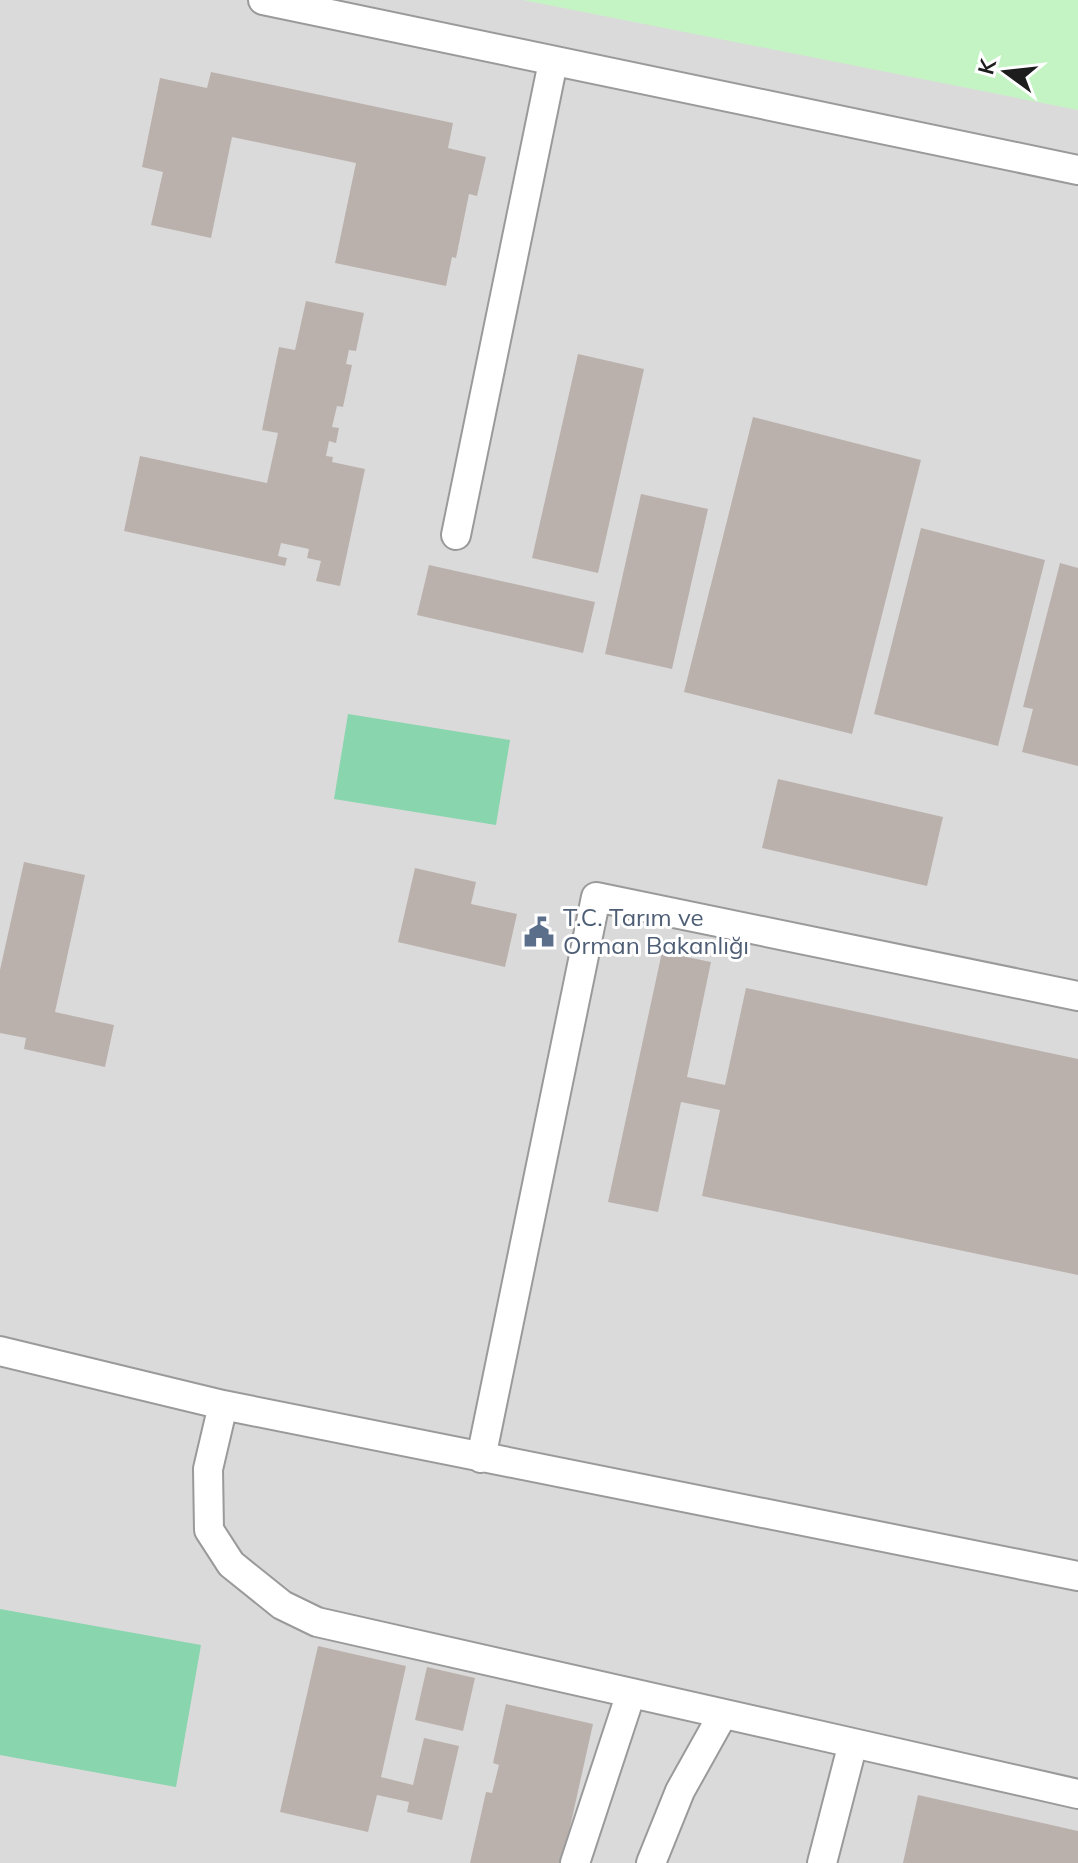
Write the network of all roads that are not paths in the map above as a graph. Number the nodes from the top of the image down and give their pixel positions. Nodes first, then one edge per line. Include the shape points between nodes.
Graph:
1 (263, 0) edge
2 (553, 62) junction
3 (1078, 170) edge
4 (456, 535) dead end
5 (1078, 996) edge
6 (0, 1351) edge
7 (223, 1405) junction
8 (481, 1458) junction
9 (1078, 1576) edge
10 (631, 1693) junction
11 (723, 1714) junction
12 (853, 1743) junction
13 (1078, 1794) edge
14 (575, 1863) edge
15 (651, 1863) edge
16 (822, 1863) edge

1 - 2 street
2 - 3 street
2 - 4 street
5 - 8 street via 596,897
6 - 7 street
7 - 8 street
7 - 10 street via 208,1469 209,1530 231,1564 282,1605 317,1622
8 - 9 street
10 - 11 street
10 - 14 street
11 - 12 street
11 - 15 street via 680,1791
12 - 13 street
12 - 16 street

